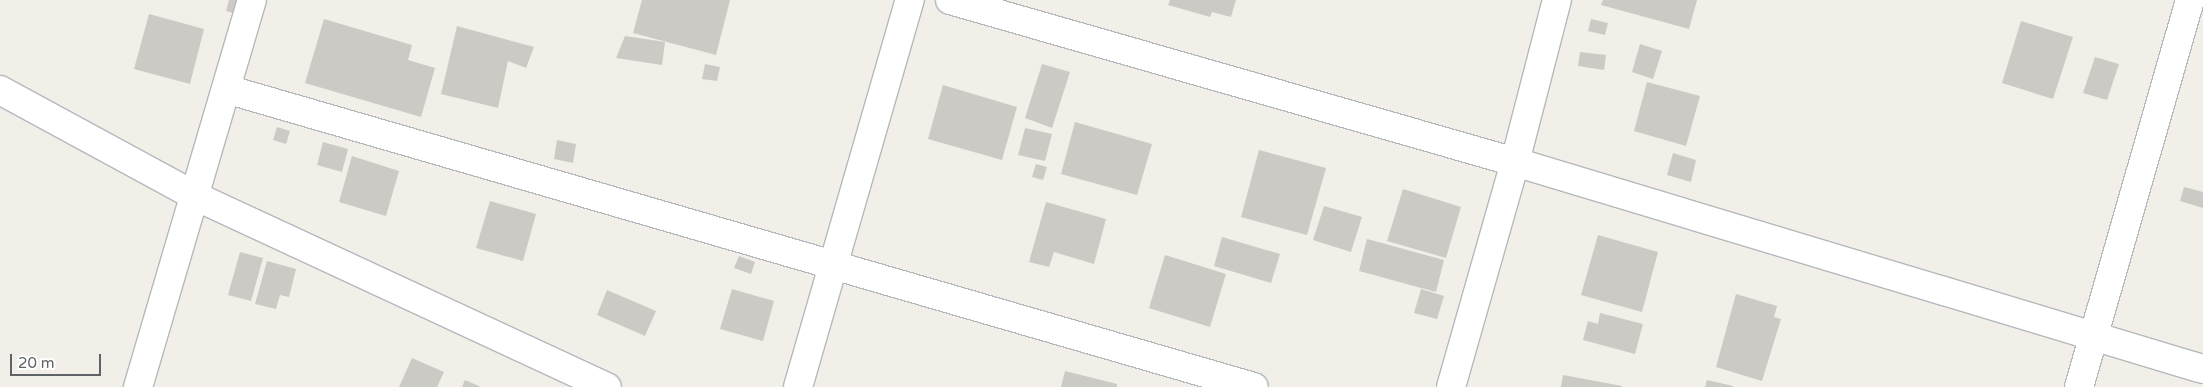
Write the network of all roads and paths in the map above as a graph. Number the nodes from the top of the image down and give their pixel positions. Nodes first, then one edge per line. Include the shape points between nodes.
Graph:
1 (252, 0) edge
2 (910, 0) edge
3 (950, 0) edge
4 (1557, 0) edge
5 (2190, 0) edge
6 (226, 89) junction
7 (0, 90) edge
8 (1516, 162) junction
9 (195, 196) junction
10 (834, 266) junction
11 (2093, 336) junction
12 (2203, 369) edge
13 (138, 387) edge
14 (607, 387) edge
15 (798, 387) edge
16 (1254, 387) edge
17 (1451, 387) edge
18 (2079, 387) edge

1 - 6 street
2 - 10 street
3 - 8 street
4 - 8 street
5 - 11 street
6 - 9 street
6 - 10 street
7 - 9 street
8 - 11 street
8 - 17 street
9 - 13 street
9 - 14 street
10 - 15 street
10 - 16 street
11 - 12 street
11 - 18 street

